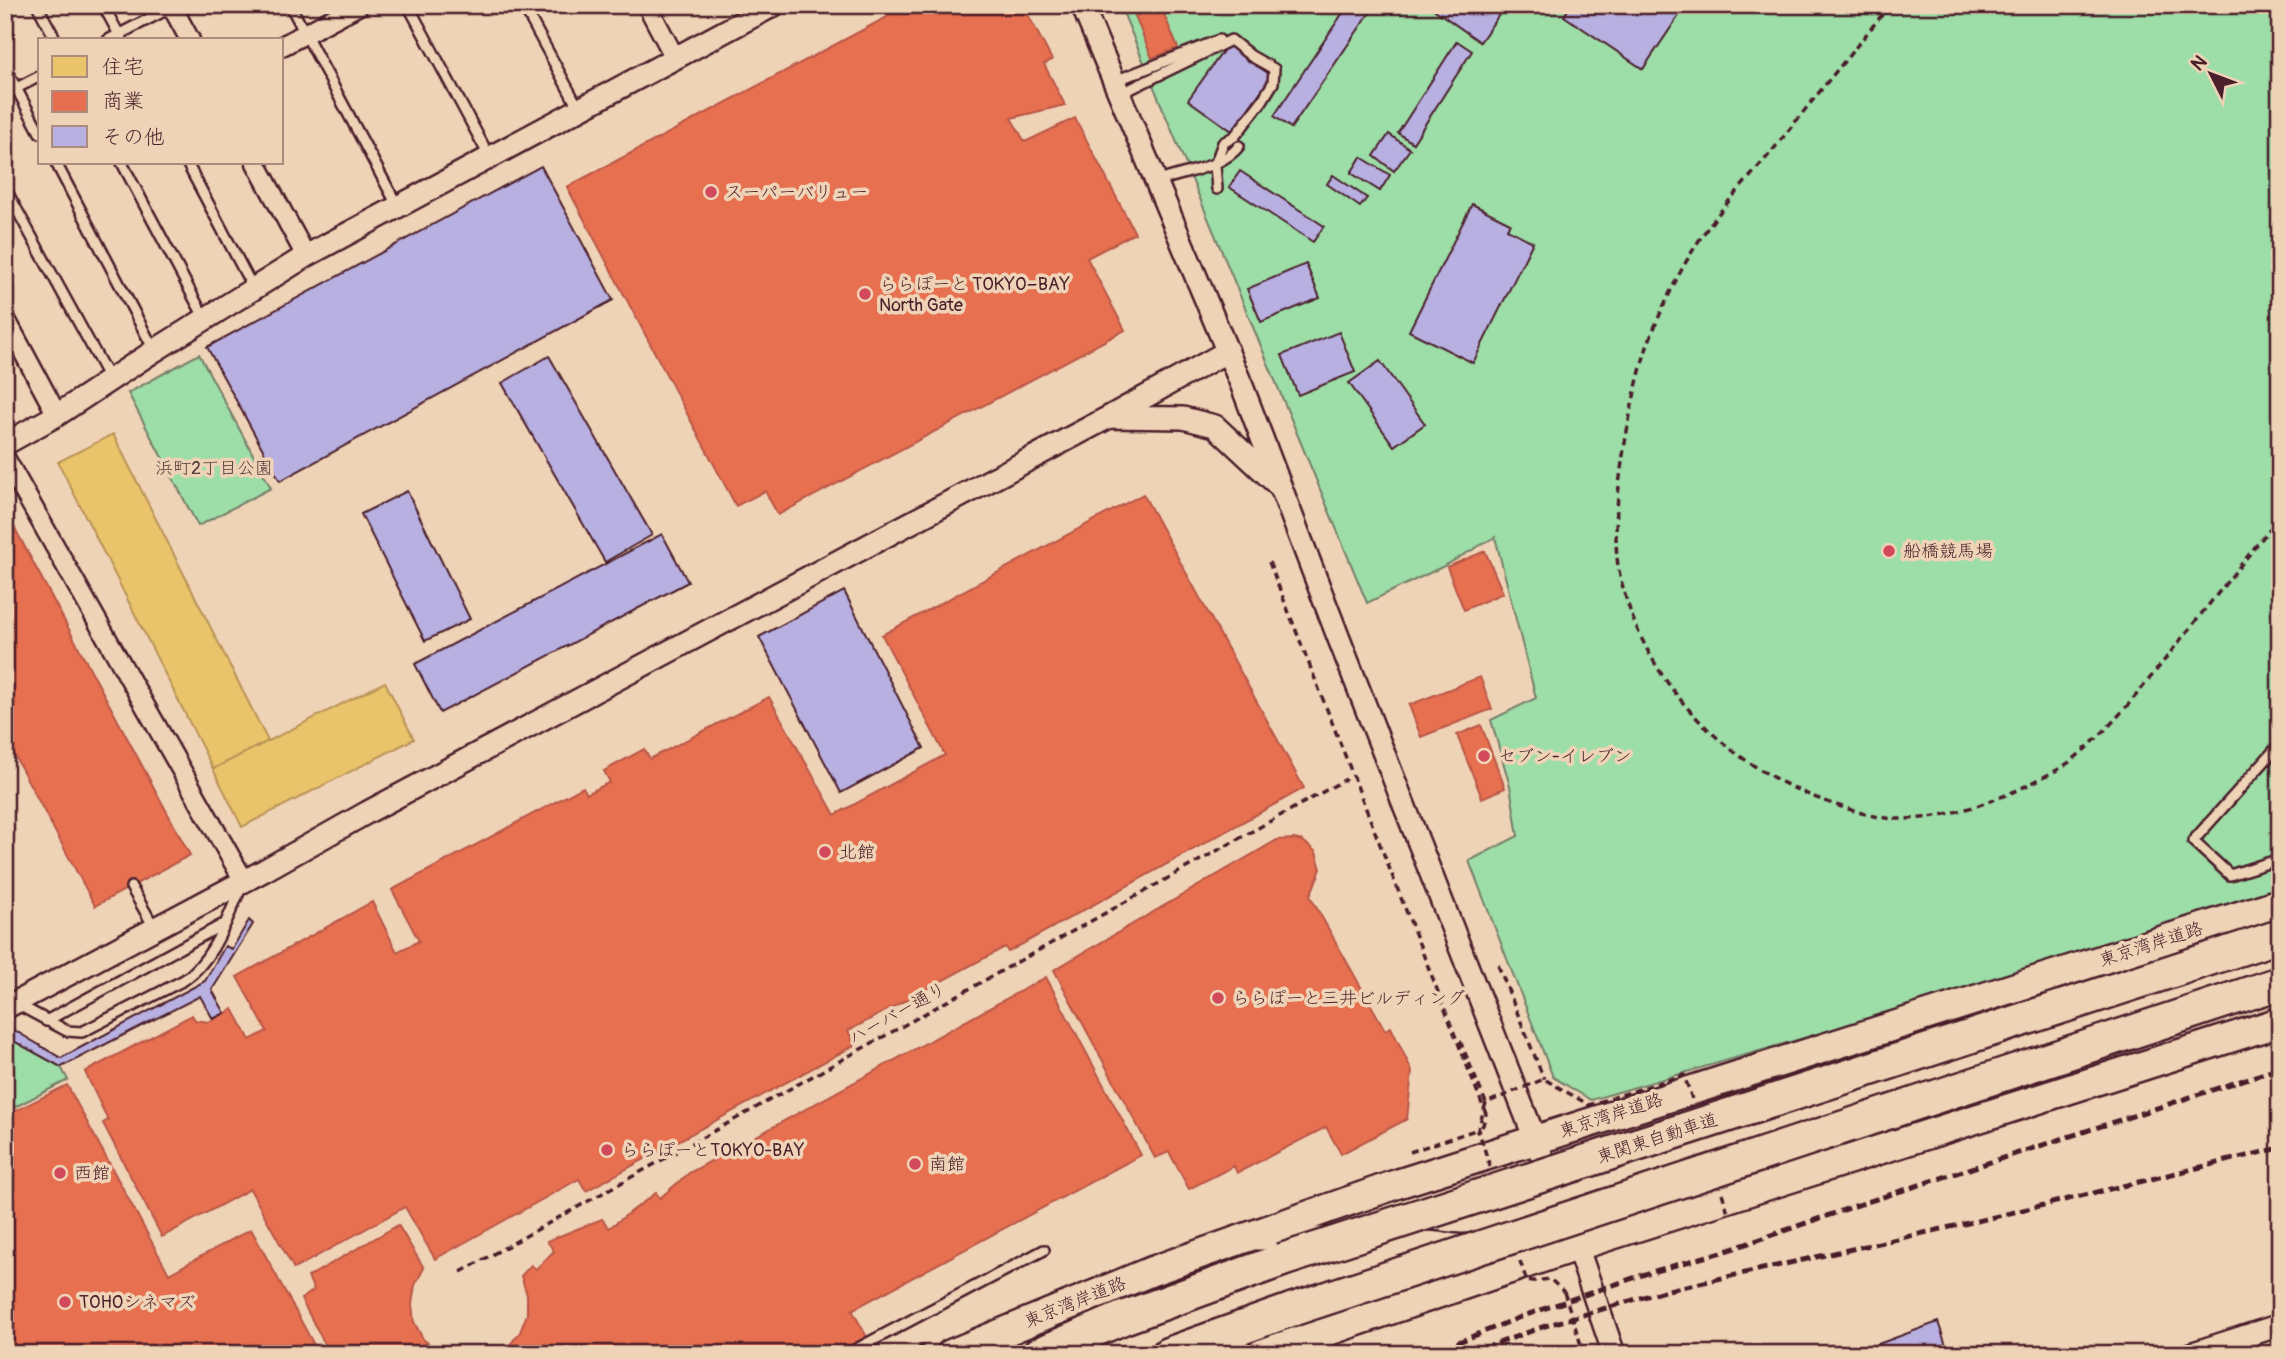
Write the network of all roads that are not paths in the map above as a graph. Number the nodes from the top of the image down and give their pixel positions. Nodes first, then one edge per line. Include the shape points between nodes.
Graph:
1 (37, 5) edge
2 (103, 5) edge
3 (290, 5) edge
4 (359, 5) edge
5 (408, 5) edge
6 (523, 5) edge
7 (647, 5) edge
8 (1106, 5) edge
9 (171, 6) edge
10 (769, 6) edge
11 (1084, 10) edge
12 (306, 34) junction
13 (120, 37) edge
14 (55, 38) edge
15 (189, 38) edge
16 (1220, 40) dead end
17 (284, 46) edge
18 (675, 58) junction
19 (5, 67) edge
20 (38, 77) edge
21 (17, 88) junction
22 (1116, 88) junction
23 (5, 94) edge
24 (579, 109) junction
25 (38, 129) edge
26 (1240, 146) dead end
27 (490, 157) junction
28 (57, 164) edge
29 (123, 164) edge
30 (188, 164) edge
31 (257, 164) edge
32 (1215, 165) junction
33 (1156, 182) junction
34 (5, 188) edge
35 (1217, 189) dead end
36 (398, 207) junction
37 (306, 256) junction
38 (253, 289) junction
39 (5, 318) edge
40 (205, 319) junction
41 (154, 351) junction
42 (1228, 351) junction
43 (110, 380) junction
44 (58, 415) junction
45 (1109, 417) junction
46 (5, 444) edge
47 (5, 458) edge
48 (1283, 489) junction
49 (2280, 744) edge
50 (2280, 859) edge
51 (244, 881) junction
52 (131, 887) dead end
53 (2280, 902) edge
54 (224, 924) junction
55 (155, 929) junction
56 (2280, 936) edge
57 (2280, 966) edge
58 (2280, 983) edge
59 (10, 1006) edge
60 (46, 1021) junction
61 (2280, 1022) edge
62 (1535, 1139) junction
63 (1556, 1194) junction
64 (1242, 1238) junction
65 (1577, 1246) junction
66 (1044, 1250) dead end
67 (2280, 1325) edge
68 (847, 1354) edge
69 (951, 1354) edge
70 (1039, 1354) edge
71 (1168, 1354) edge
72 (1261, 1354) edge
73 (1615, 1354) edge
74 (2190, 1354) edge

1 - 14 lane
2 - 13 lane
3 - 12 lane
4 - 12 street
5 - 27 lane
6 - 24 lane
7 - 18 street
8 - 11 lane
9 - 13 lane
9 - 15 street
10 - 18 street
11 - 22 street
12 - 17 street
12 - 36 lane
16 - 22 lane
18 - 24 street
19 - 21 lane
20 - 21 lane
21 - 23 lane
21 - 25 lane
22 - 32 lane via 1231,40 1274,69 1269,91 1235,136 1223,143
22 - 33 street
24 - 27 street
26 - 32 lane
27 - 36 street
28 - 41 lane
29 - 40 lane
30 - 38 lane
31 - 37 street
32 - 33 lane
32 - 35 lane
33 - 42 street
34 - 43 lane
36 - 37 street
37 - 38 street
38 - 40 street
39 - 44 street
40 - 41 street
41 - 43 street
42 - 45 street
42 - 48 street
43 - 44 street
44 - 46 street
45 - 48 street via 1183,418 1215,426
45 - 51 street
47 - 51 street
48 - 62 street
49 - 50 lane via 2193,841 2230,875
51 - 54 lane
51 - 55 street
52 - 55 lane
53 - 62 highway, 東京湾岸道路
54 - 60 lane
54 - 60 lane via 198,970 184,980 82,1032 73,1033
55 - 59 street
56 - 70 highway, 東関東自動車道, bridge via 1282,1260
57 - 63 street
58 - 71 highway, bridge
59 - 60 lane
61 - 65 highway
62 - 63 street
62 - 64 highway, 東京湾岸道路
63 - 64 street via 1474,1221 1394,1216 1323,1238
63 - 65 street
64 - 69 highway, 東京湾岸道路
65 - 72 highway
65 - 73 street
66 - 68 lane
67 - 74 street

